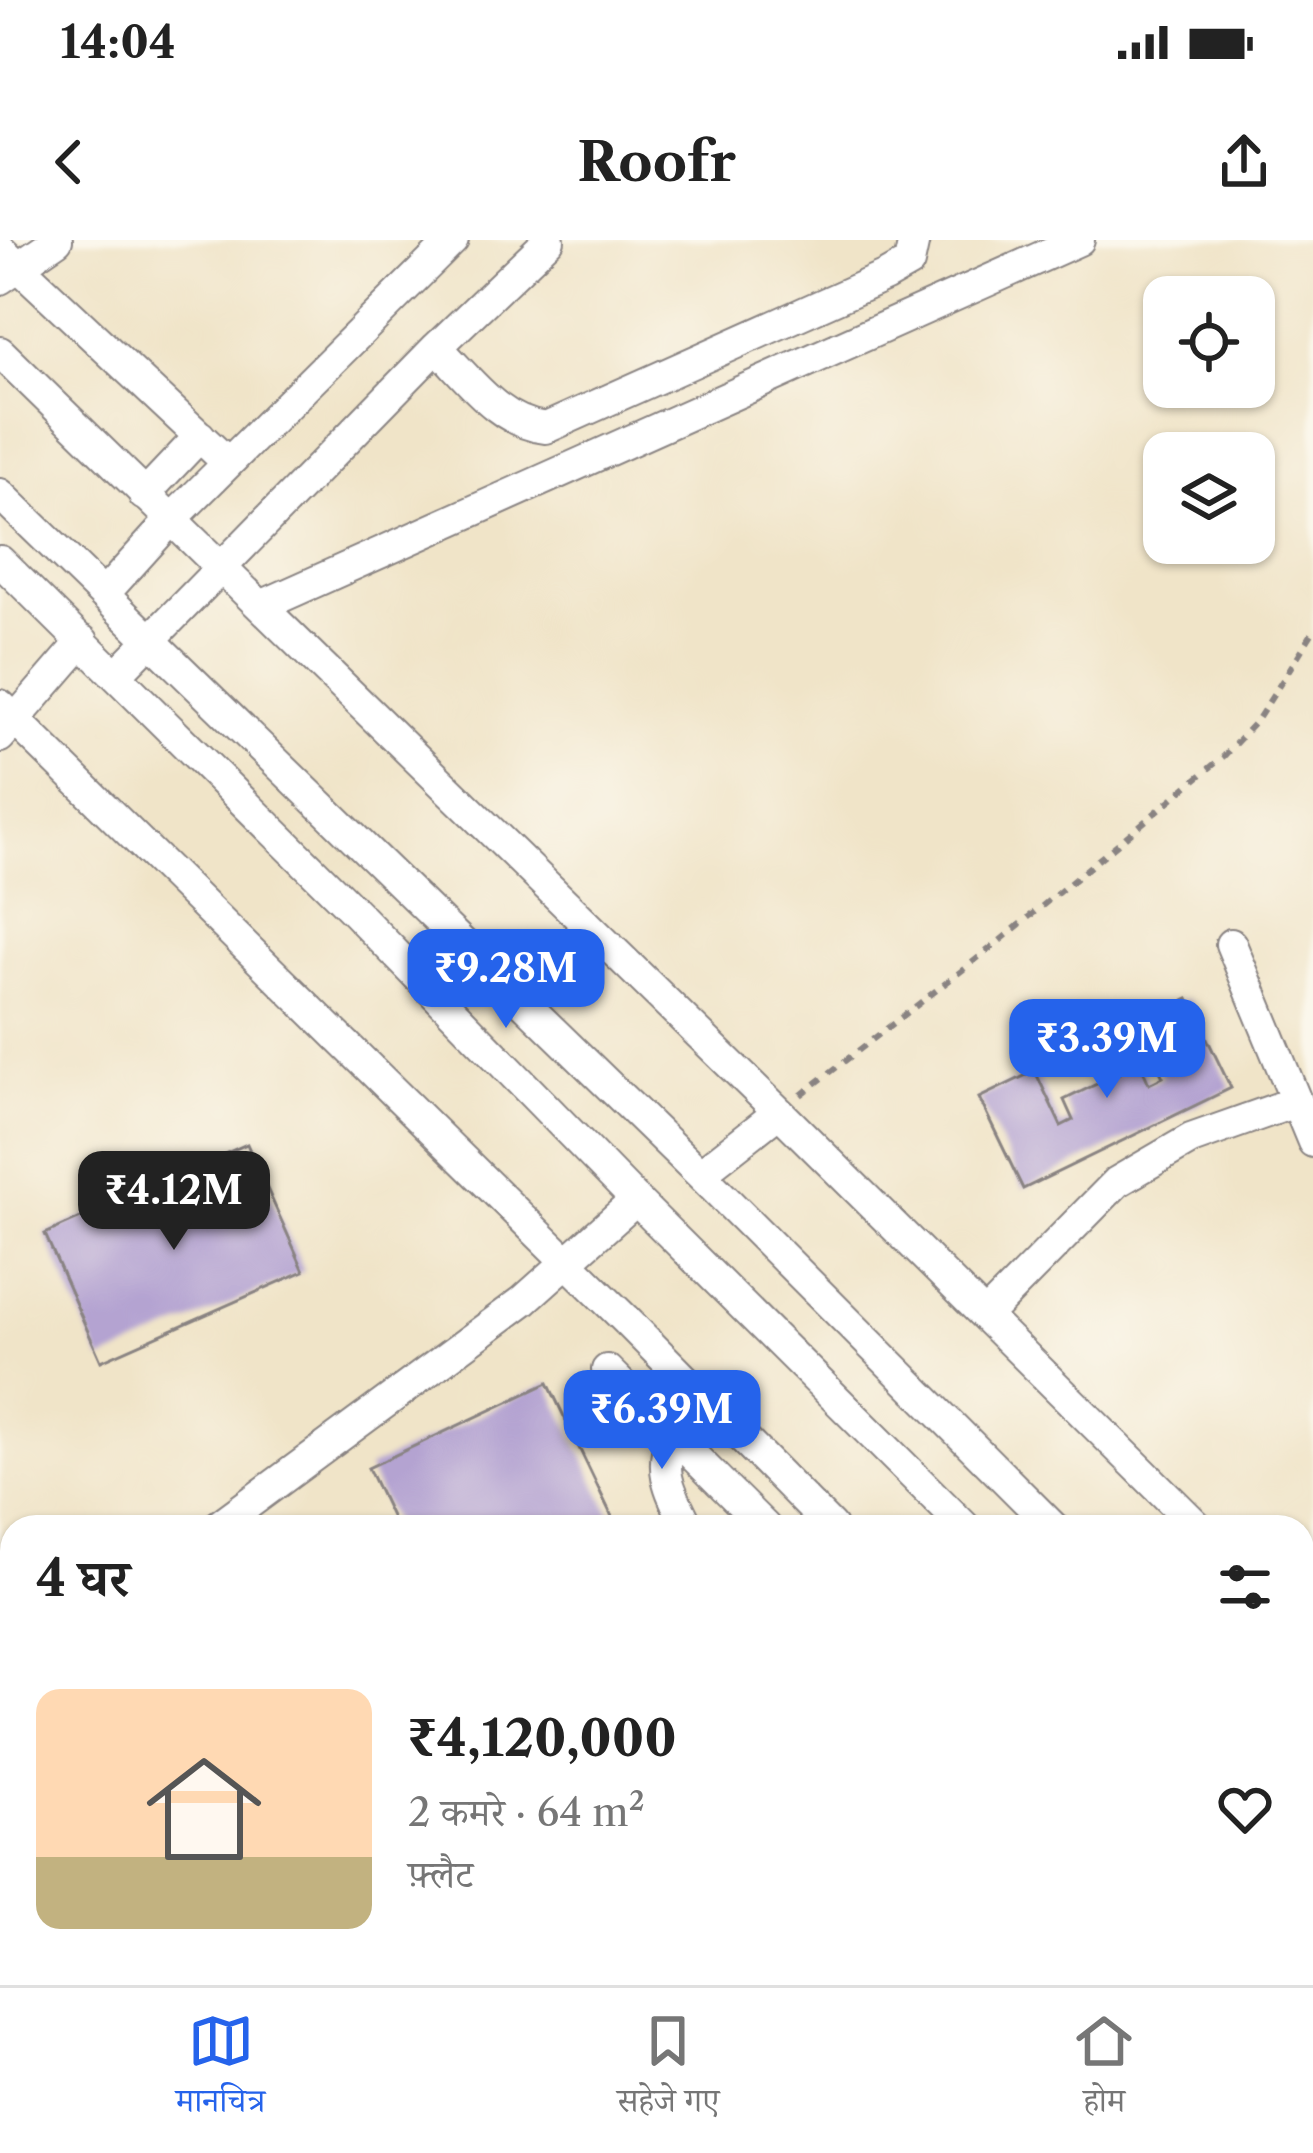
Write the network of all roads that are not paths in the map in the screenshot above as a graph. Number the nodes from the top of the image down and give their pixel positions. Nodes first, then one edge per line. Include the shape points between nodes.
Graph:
1 (57, 240) edge
2 (453, 240) edge
3 (548, 240) edge
4 (914, 240) edge
5 (1079, 240) edge
6 (5, 264) edge
7 (437, 347) junction
8 (0, 352) edge
9 (200, 436) junction
10 (228, 463) junction
11 (0, 494) edge
12 (144, 495) junction
13 (170, 521) junction
14 (0, 561) edge
15 (219, 568) junction
16 (104, 594) junction
17 (261, 606) junction
18 (151, 638) junction
19 (83, 641) junction
20 (117, 674) junction
21 (5, 721) edge
22 (1231, 944) dead end
23 (1295, 1102) junction
24 (779, 1112) junction
25 (1313, 1142) edge
26 (700, 1174) junction
27 (636, 1201) junction
28 (569, 1263) junction
29 (986, 1315) junction
30 (607, 1370) dead end
31 (671, 1435) junction
32 (234, 1515) edge
33 (682, 1515) edge
34 (753, 1515) edge
35 (819, 1515) edge
36 (953, 1515) edge
37 (1041, 1515) edge
38 (1186, 1515) edge

1 - 6 street
2 - 10 street
3 - 7 street
4 - 7 street via 909,263 886,276 546,428 499,408
5 - 17 street
6 - 9 street
7 - 15 street
8 - 12 street
9 - 10 street
9 - 12 street
10 - 13 street
11 - 16 street
12 - 13 street
13 - 15 street
13 - 16 street
14 - 19 street
15 - 17 street
15 - 18 street
16 - 18 street
17 - 24 street
18 - 20 street
18 - 26 street
19 - 20 street
19 - 21 street
20 - 27 street
21 - 28 street
22 - 23 street
23 - 25 street
23 - 29 street via 1191,1139 1117,1182
24 - 26 street
24 - 29 street
26 - 37 street
27 - 28 street
27 - 36 street
28 - 32 street
28 - 35 street
29 - 38 street
30 - 31 street
31 - 33 street via 664,1477
31 - 34 street

